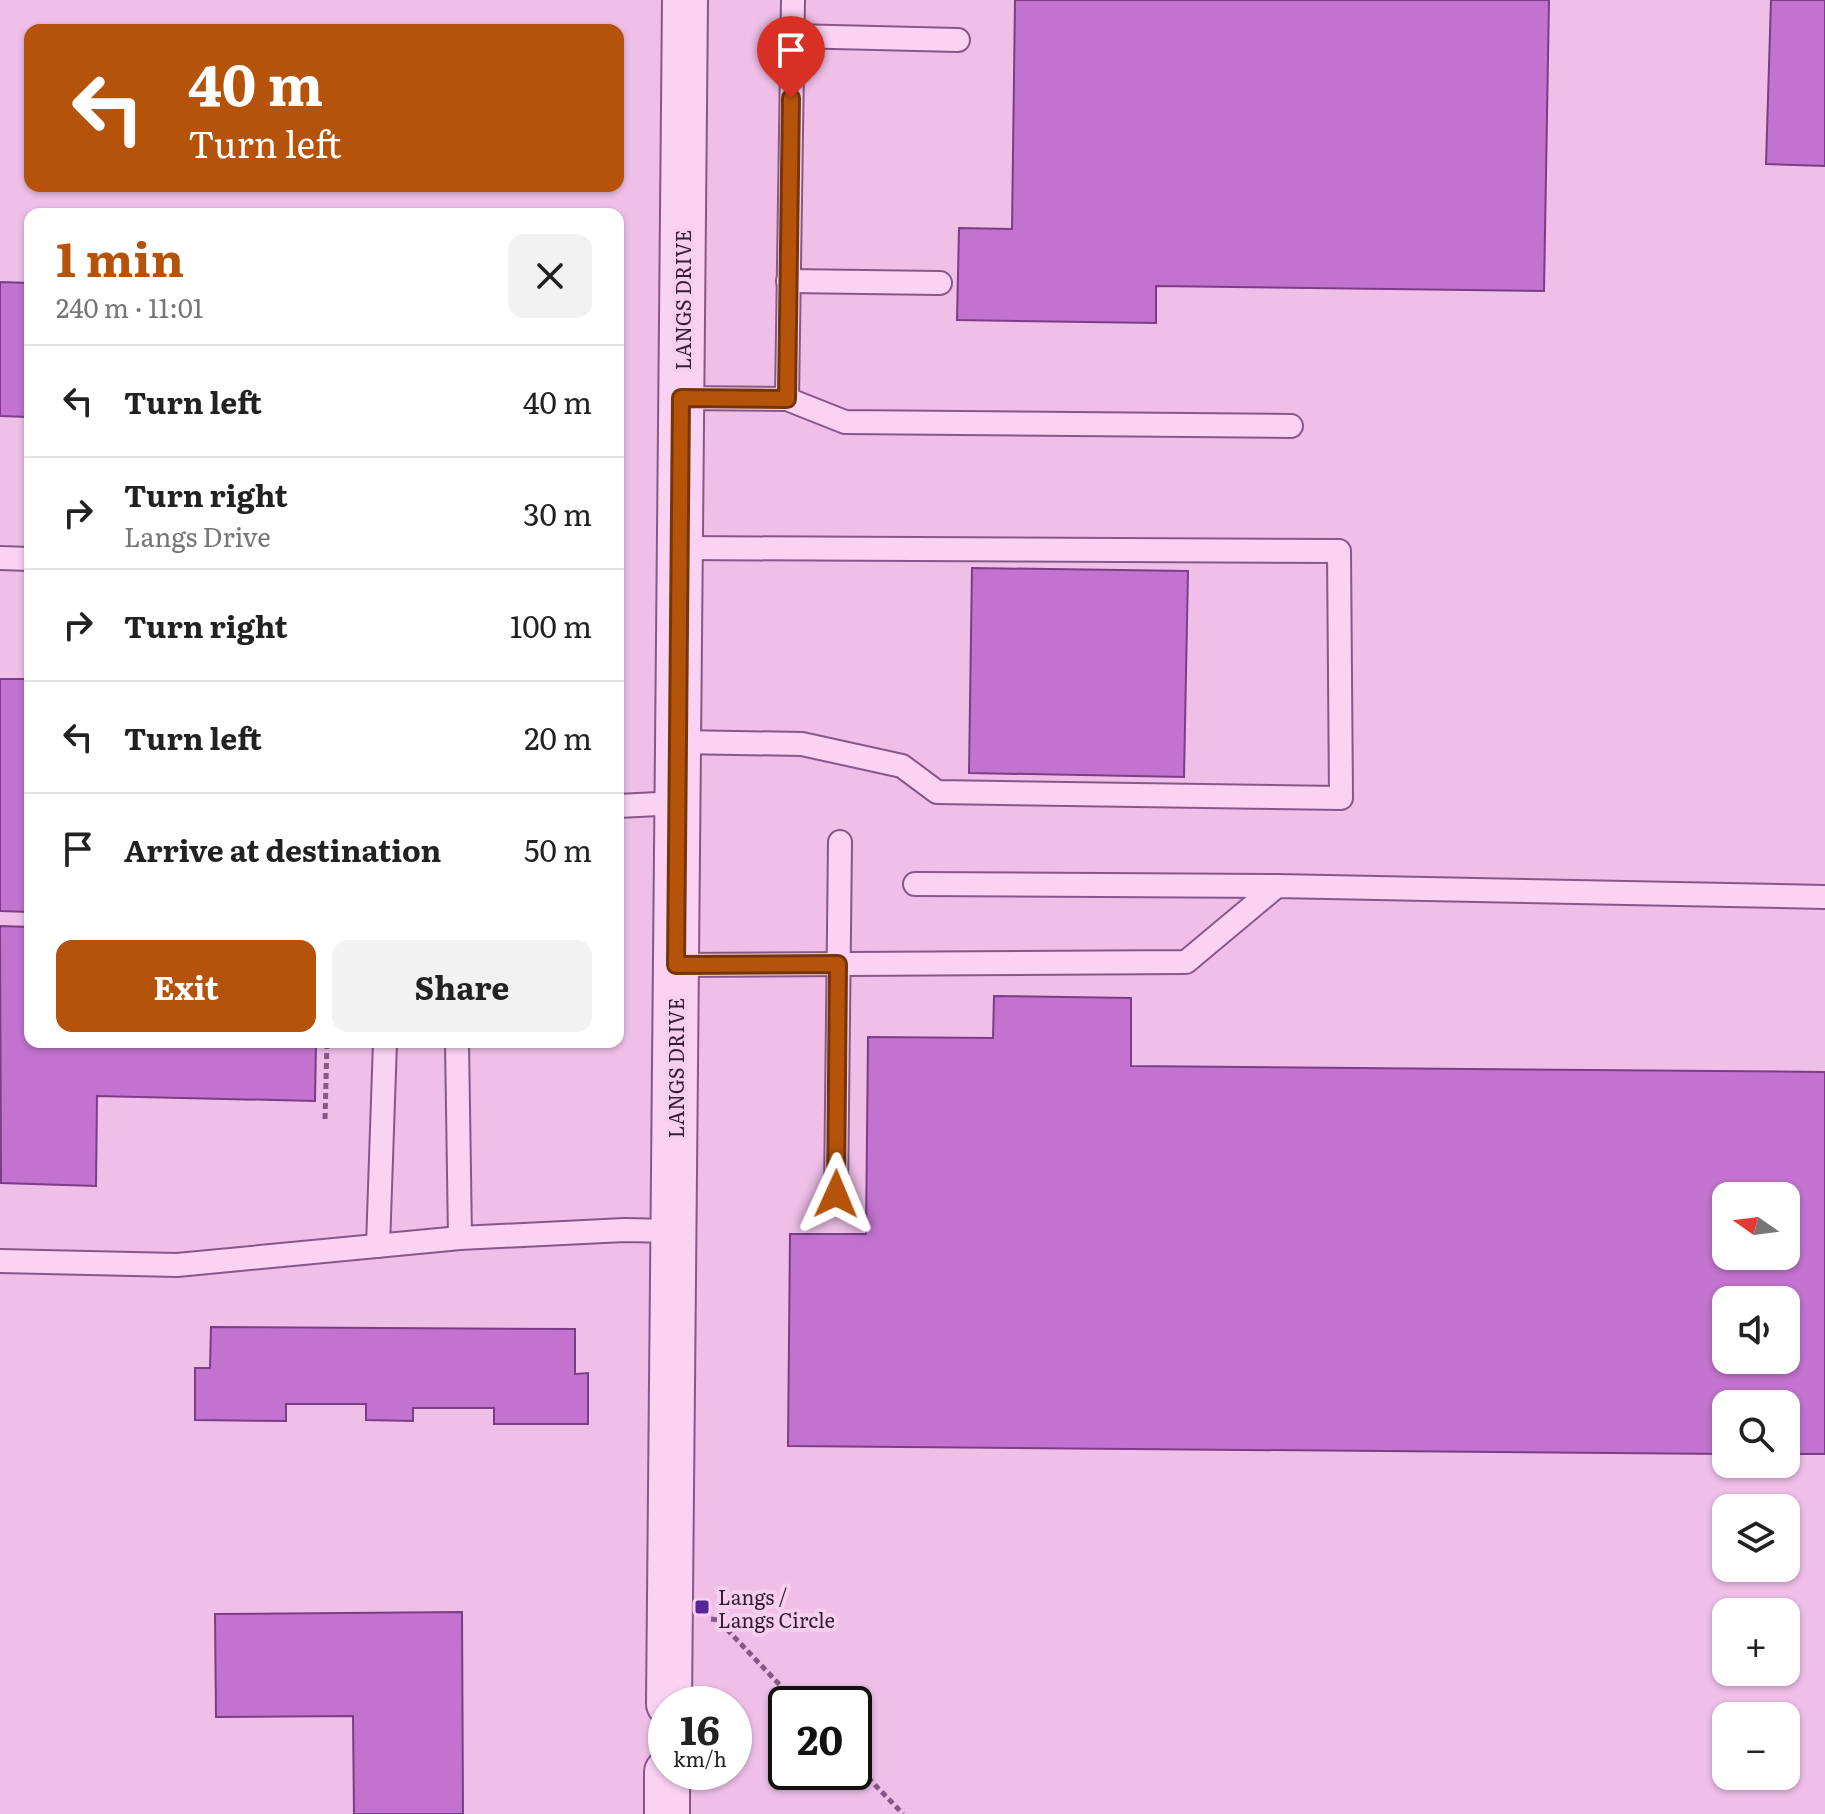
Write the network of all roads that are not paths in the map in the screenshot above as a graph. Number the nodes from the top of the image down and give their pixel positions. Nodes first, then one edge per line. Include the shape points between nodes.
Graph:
1 (685, 0) edge
2 (793, 0) edge
3 (792, 36) junction
4 (958, 40) dead end
5 (788, 281) junction
6 (940, 283) dead end
7 (681, 398) junction
8 (787, 399) junction
9 (1291, 426) dead end
10 (680, 548) junction
11 (0, 558) edge
12 (24, 559) edge
13 (678, 742) junction
14 (678, 803) junction
15 (624, 806) edge
16 (840, 842) dead end
17 (915, 884) dead end
18 (1277, 886) junction
19 (1825, 897) edge
20 (838, 964) junction
21 (676, 965) junction
22 (385, 1048) edge
23 (457, 1048) edge
24 (836, 1194) dead end
25 (674, 1231) junction
26 (460, 1238) junction
27 (378, 1246) junction
28 (0, 1261) edge
29 (669, 1686) edge
30 (667, 1790) edge
31 (667, 1814) edge

1 - 7 street, LANGS DRIVE
2 - 3 lane
3 - 4 lane
3 - 5 lane
5 - 6 lane
5 - 8 lane
7 - 8 lane
7 - 10 street, LANGS DRIVE
8 - 9 lane via 845,422
10 - 13 street, LANGS DRIVE
10 - 13 lane via 1339,551 1341,798 937,792 902,766 802,744
11 - 12 lane
13 - 14 street, LANGS DRIVE
14 - 15 lane
14 - 21 street, LANGS DRIVE
16 - 20 lane
17 - 18 lane
18 - 19 lane
18 - 20 lane via 1186,962
20 - 21 lane
20 - 24 lane
21 - 25 street, LANGS DRIVE
22 - 27 lane
23 - 26 lane
25 - 26 lane
25 - 29 street, LANGS DRIVE
26 - 27 lane
27 - 28 lane via 177,1265
30 - 31 street

